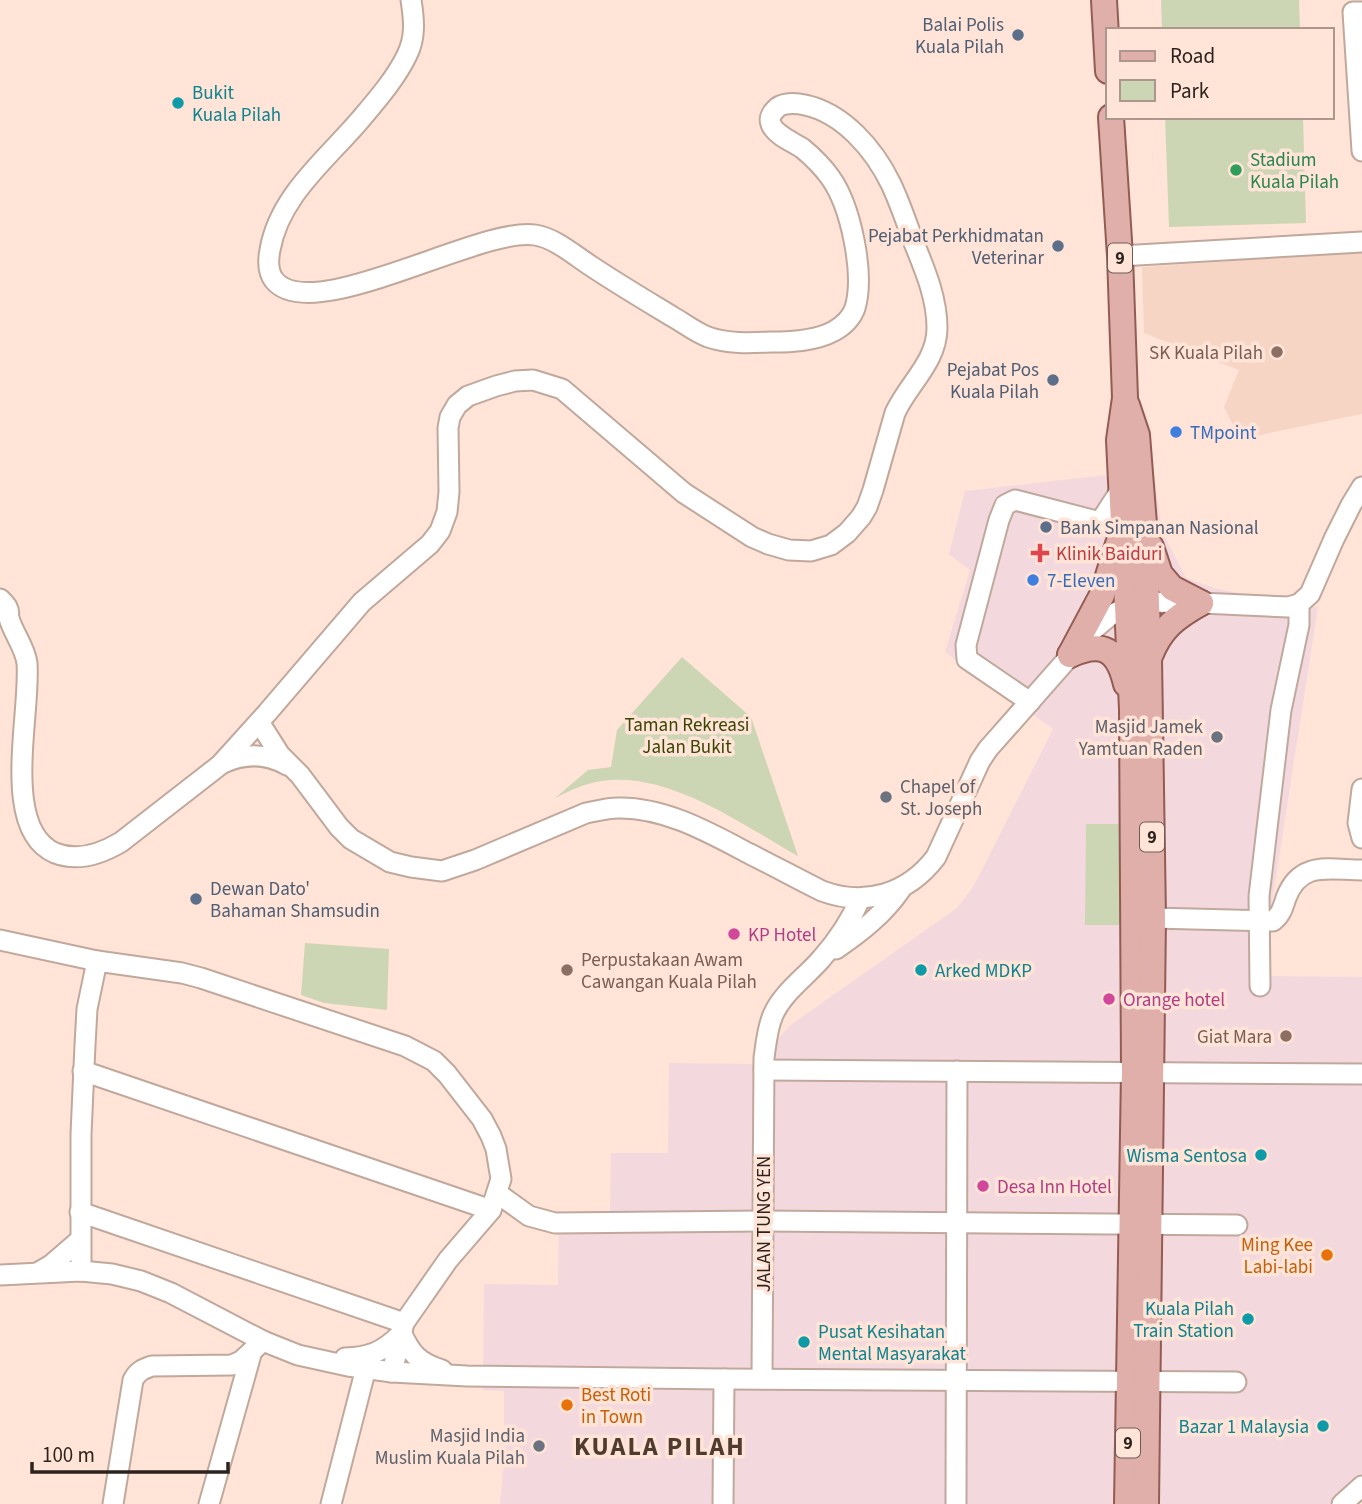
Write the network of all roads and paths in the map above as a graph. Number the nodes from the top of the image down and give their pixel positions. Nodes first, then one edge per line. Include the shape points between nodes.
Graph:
1 (411, 0) edge
2 (1104, 0) edge
3 (1362, 12) edge
4 (1106, 36) edge
5 (1111, 119) edge
6 (1362, 151) edge
7 (1362, 242) edge
8 (1120, 256) junction
9 (1125, 398) junction
10 (1362, 487) edge
11 (1122, 488) junction
12 (1134, 522) junction
13 (1202, 603) junction
14 (1137, 604) junction
15 (1299, 604) junction
16 (2, 613) edge
17 (1070, 655) junction
18 (1149, 658) junction
19 (1030, 702) junction
20 (1132, 709) junction
21 (264, 719) junction
22 (253, 755) junction
23 (220, 765) junction
24 (291, 767) junction
25 (1362, 789) edge
26 (1362, 838) edge
27 (1362, 870) edge
28 (904, 885) junction
29 (860, 899) junction
30 (1153, 918) junction
31 (1259, 920) junction
32 (0, 940) edge
33 (823, 957) junction
34 (97, 961) junction
35 (1260, 986) dead end
36 (764, 1070) junction
37 (957, 1071) junction
38 (83, 1072) junction
39 (1143, 1072) junction
40 (1362, 1074) edge
41 (494, 1202) junction
42 (80, 1212) junction
43 (762, 1221) junction
44 (957, 1223) junction
45 (1140, 1224) junction
46 (1237, 1225) dead end
47 (80, 1238) junction
48 (82, 1270) junction
49 (38, 1272) junction
50 (113, 1274) junction
51 (0, 1275) edge
52 (402, 1330) junction
53 (258, 1346) junction
54 (298, 1355) junction
55 (366, 1368) junction
56 (392, 1372) junction
57 (467, 1376) junction
58 (762, 1378) junction
59 (724, 1379) junction
60 (956, 1380) junction
61 (1138, 1382) junction
62 (1236, 1382) dead end
63 (1362, 1486) edge
64 (113, 1504) edge
65 (209, 1504) edge
66 (331, 1504) edge
67 (723, 1504) edge
68 (956, 1504) edge
69 (1127, 1504) edge
70 (1146, 1504) edge
71 (1342, 1504) edge

1 - 21 street via 413,40 407,56 387,87 291,199 276,227 268,258 272,278 280,286 293,293 327,291 474,246 535,235 561,246 705,336 739,343 801,340 832,333 847,322 856,305 856,256 834,182 821,164 772,127 771,114 776,108 797,103 833,115 874,156 891,184 931,287 936,342 895,413 867,507 847,533 831,545 811,551 789,550 752,537 684,493 562,389 533,380 515,381 468,396 457,405 447,428 449,492 440,531 362,602
2 - 4 main road
3 - 6 street via 1353,12
5 - 8 main road, 9
7 - 8 street
8 - 9 main road, 9
9 - 11 main road, 9 via 1119,440
9 - 12 main road, 9 via 1137,435
10 - 15 street via 1310,594
11 - 12 main road, 9
11 - 19 street via 1100,522 1015,500 1005,505 966,645 967,659
12 - 13 main road via 1160,575 1172,588
12 - 14 main road, 9
12 - 17 main road
13 - 14 street
13 - 15 street
13 - 18 main road via 1167,627
14 - 17 street via 1111,615
14 - 18 main road, 9
14 - 20 main road, 9
15 - 31 street via 1281,710
16 - 23 street via 27,661 18,781 23,822 40,845 76,857 106,851
17 - 19 street
17 - 20 main road via 1094,647 1114,656 1123,668
18 - 30 main road, 9
19 - 28 street via 980,761 936,857
20 - 39 main road, 9
21 - 22 street
21 - 23 street
21 - 24 street via 273,745
22 - 23 street
22 - 24 street
24 - 29 street via 351,839 390,862 411,867 442,871 586,813 620,807 672,817 822,891
25 - 26 street via 1358,823
27 - 31 street via 1324,867 1298,877 1280,916
28 - 29 street
28 - 33 street via 875,919
29 - 33 street
30 - 31 street
30 - 39 main road, 9
31 - 35 street
32 - 34 street
33 - 36 street, JALAN TUNG YEN via 773,1014
34 - 38 street via 87,1009
34 - 41 street via 201,978 405,1046 434,1061 491,1136 501,1180
36 - 37 street
36 - 43 street, JALAN TUNG YEN
37 - 39 street
37 - 44 street
38 - 41 street
38 - 42 street
39 - 40 street
39 - 45 main road, 9
41 - 43 street via 555,1223
41 - 52 street via 448,1260
42 - 47 street
42 - 52 street
43 - 44 street
43 - 58 street, JALAN TUNG YEN
44 - 45 street
44 - 60 street
45 - 46 street
45 - 61 main road, 9
47 - 48 street
47 - 49 street
47 - 50 street
48 - 49 street
48 - 50 street
49 - 51 street
50 - 53 street via 171,1293
52 - 54 street via 374,1354 340,1358
52 - 56 street
52 - 57 street via 413,1354 428,1366
53 - 54 street
53 - 64 street via 232,1365 152,1366 137,1373
53 - 65 street
54 - 55 street
55 - 56 street
55 - 66 street
56 - 57 street
57 - 59 street
58 - 59 street
58 - 60 street
59 - 67 street
60 - 61 street
60 - 68 street
61 - 62 street
61 - 69 main road, 9
61 - 70 main road, 9
63 - 71 street

